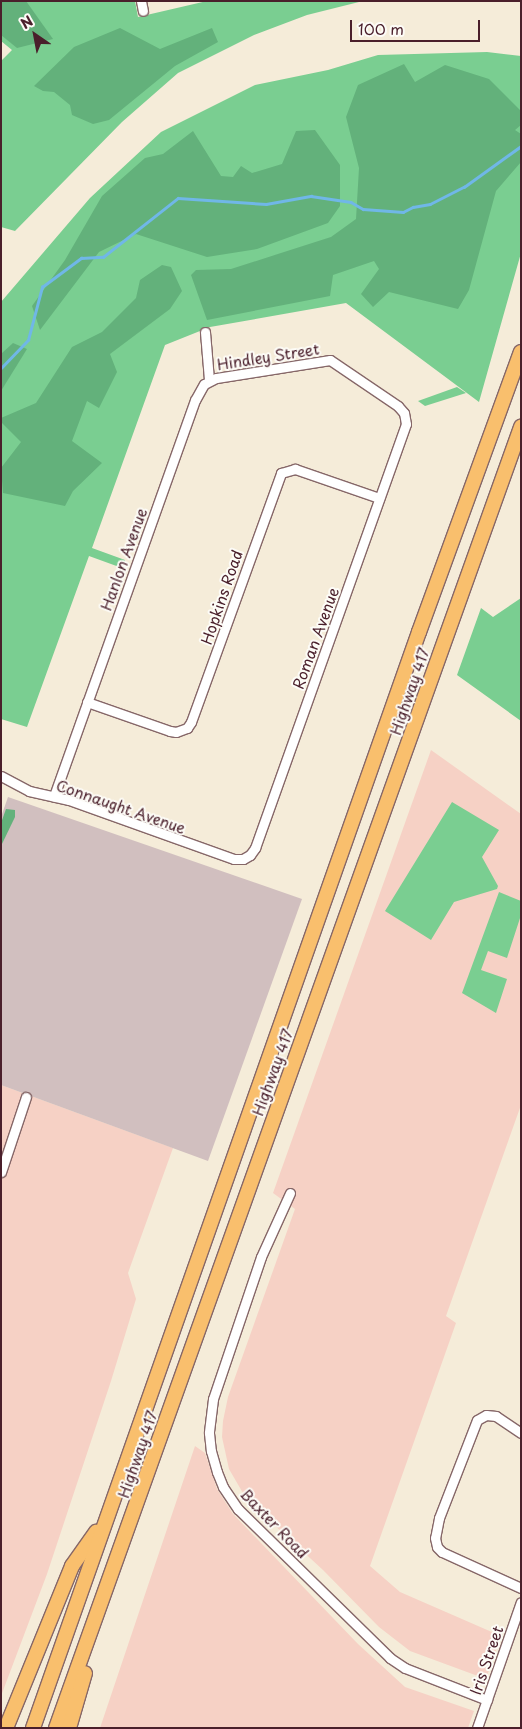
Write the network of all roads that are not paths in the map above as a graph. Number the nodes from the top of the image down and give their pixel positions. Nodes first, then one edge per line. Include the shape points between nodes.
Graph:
1 (141, 1) edge
2 (143, 11) dead end
3 (205, 332) dead end
4 (521, 352) edge
5 (209, 380) junction
6 (404, 413) joint
7 (521, 427) edge
8 (379, 498) junction
9 (87, 702) junction
10 (1, 776) edge
11 (54, 796) junction
12 (234, 859) joint
13 (26, 1097) dead end
14 (1, 1172) edge
15 (290, 1193) dead end
16 (521, 1433) edge
17 (105, 1520) junction
18 (116, 1565) junction
19 (521, 1588) edge
20 (521, 1602) edge
21 (487, 1700) junction
22 (6, 1728) edge
23 (33, 1728) edge
24 (56, 1728) edge
25 (69, 1728) edge
26 (477, 1728) edge

1 - 2 street
3 - 5 street
4 - 17 highway
5 - 6 street, Hindley Street via 330,360
5 - 9 street, Hanlon Avenue via 195,400
6 - 8 street, Roman Avenue via 406,424
7 - 18 highway, Highway 417
8 - 9 street, Hopkins Road via 295,469 281,473 187,728 170,731
8 - 12 street, Roman Avenue via 255,848 243,859
9 - 11 street, Hanlon Avenue
10 - 11 street, Connaught Avenue via 30,791
11 - 12 street, Connaught Avenue
13 - 14 street
15 - 21 street, Baxter Road via 260,1257 213,1398 209,1434 217,1472 238,1509 390,1658 405,1668
16 - 19 street via 496,1416 486,1415 478,1420 467,1442 436,1531 437,1547 447,1555
17 - 22 highway via 72,1566
17 - 23 highway
18 - 24 highway, Highway 417
18 - 25 highway
20 - 21 street, Iris Street
21 - 26 street, Iris Street

